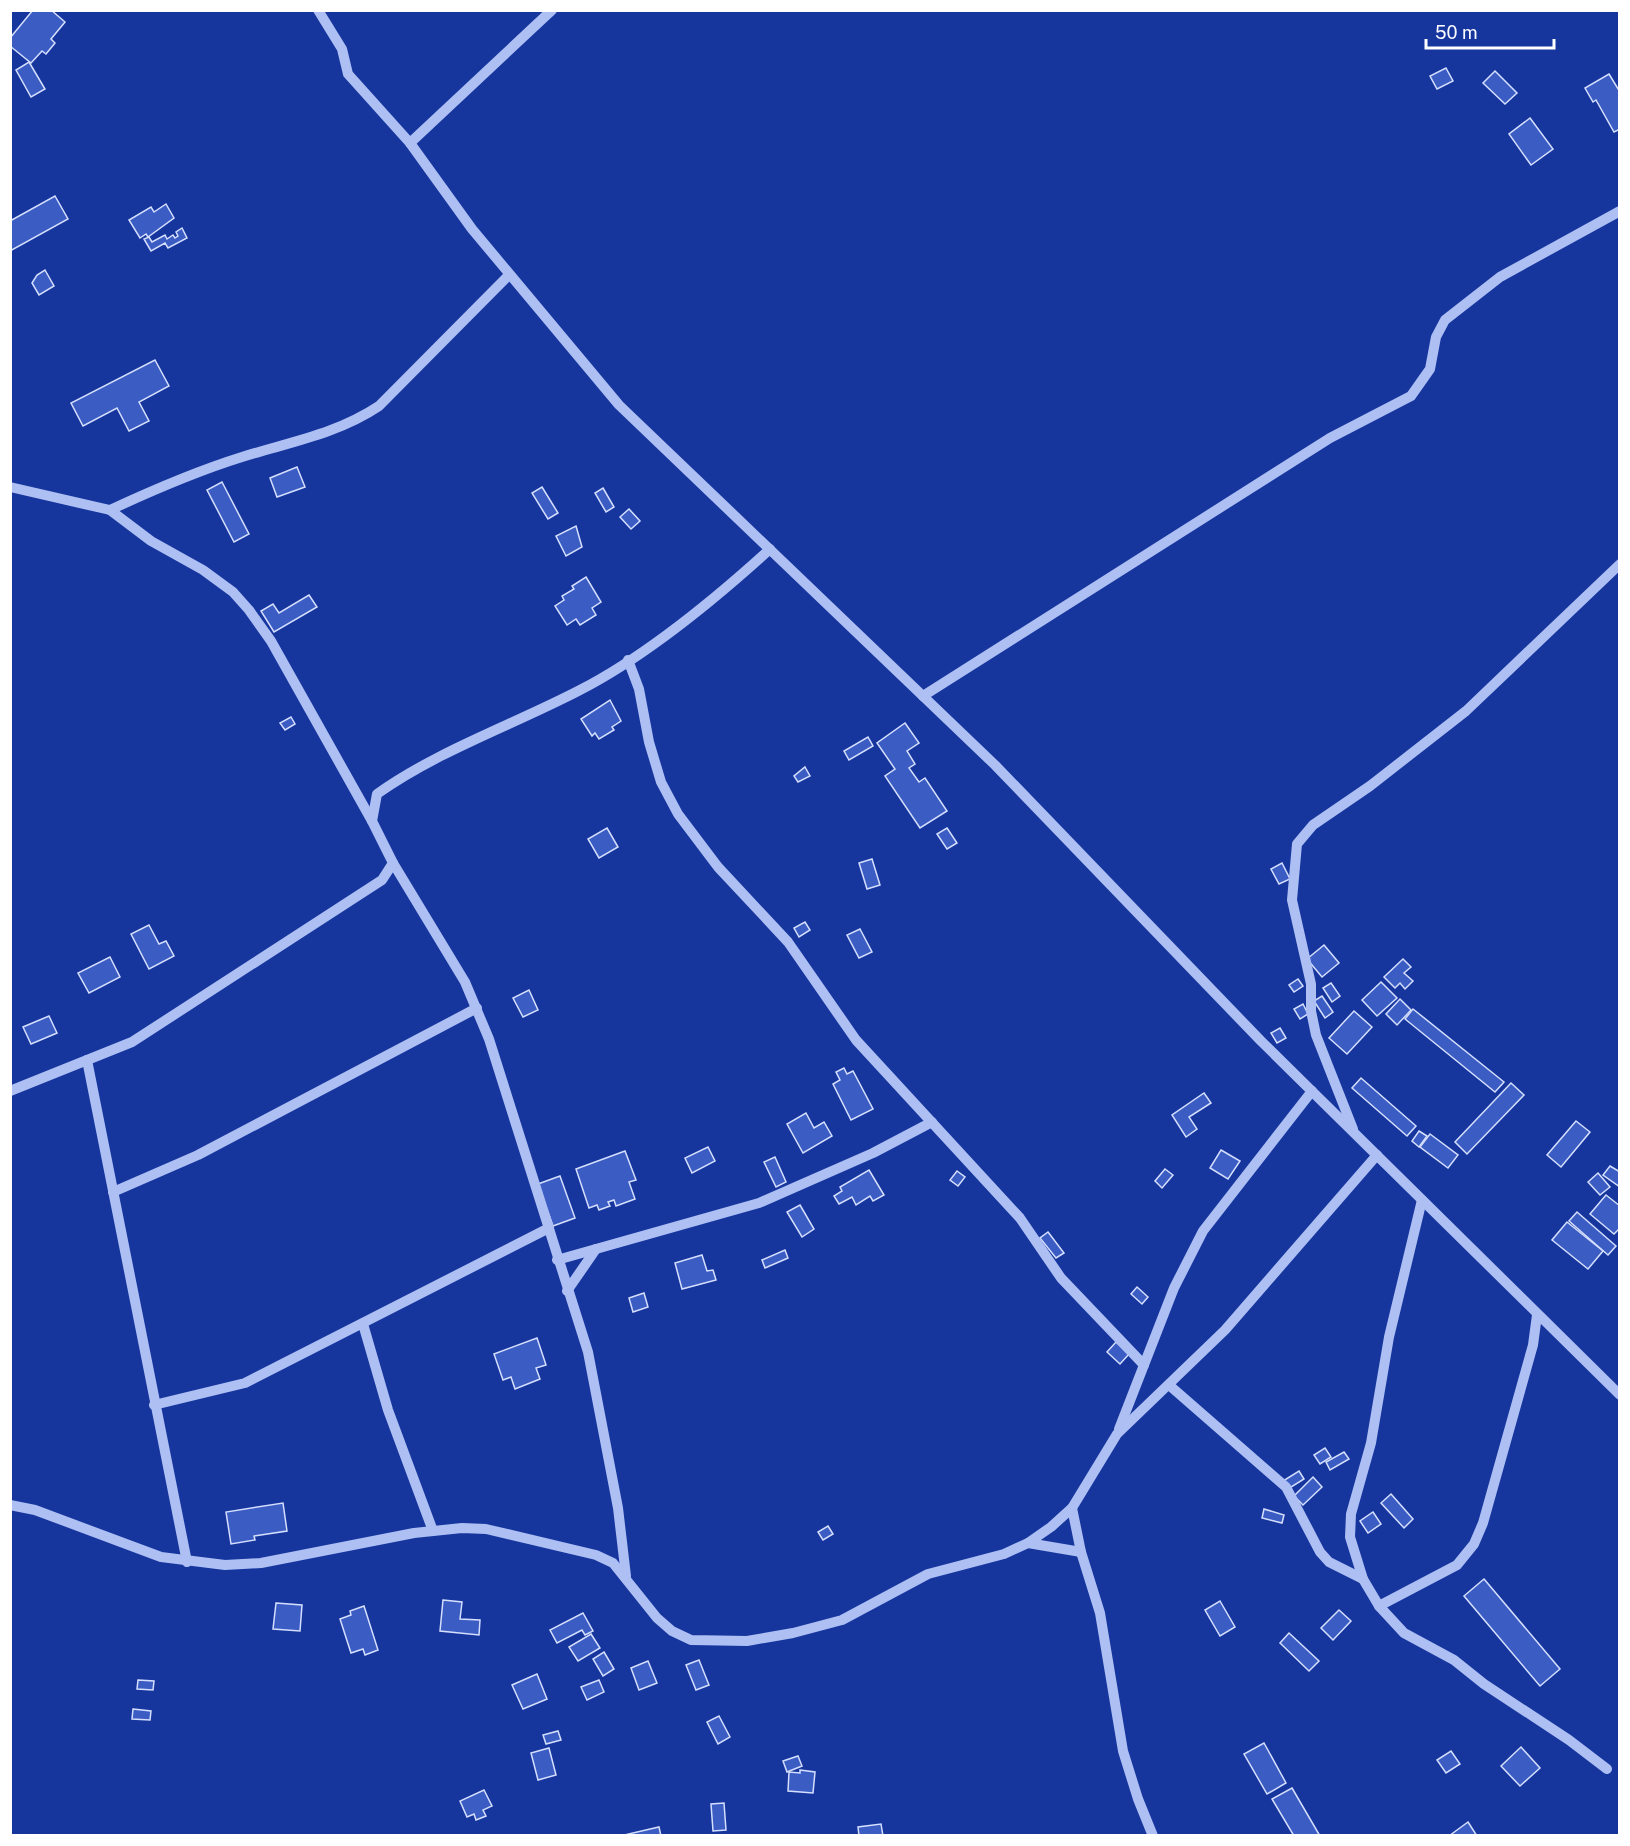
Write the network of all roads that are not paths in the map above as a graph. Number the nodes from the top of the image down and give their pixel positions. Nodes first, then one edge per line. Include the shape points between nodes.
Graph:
1 (318, 10) edge
2 (552, 10) edge
3 (410, 143) junction
4 (1620, 211) edge
5 (509, 275) junction
6 (10, 487) edge
7 (110, 510) junction
8 (770, 549) junction
9 (1620, 564) edge
10 (628, 660) junction
11 (923, 696) junction
12 (372, 821) junction
13 (393, 863) junction
14 (477, 1008) junction
15 (87, 1060) junction
16 (10, 1091) edge
17 (1312, 1091) junction
18 (932, 1122) junction
19 (1354, 1132) junction
20 (1377, 1155) junction
21 (113, 1192) junction
22 (1422, 1200) junction
23 (549, 1228) junction
24 (597, 1249) junction
25 (556, 1260) junction
26 (567, 1291) junction
27 (1537, 1315) junction
28 (363, 1324) junction
29 (1144, 1365) junction
30 (1169, 1385) junction
31 (1620, 1395) edge
32 (154, 1405) junction
33 (1117, 1434) junction
34 (10, 1505) edge
35 (1072, 1508) junction
36 (433, 1531) junction
37 (1029, 1543) junction
38 (1081, 1552) junction
39 (187, 1562) junction
40 (626, 1576) junction
41 (1363, 1579) junction
42 (1379, 1606) junction
43 (1607, 1769) dead end
44 (1153, 1836) edge

1 - 3 street via 342,49 348,74
2 - 3 street
3 - 5 street
4 - 11 street via 1500,277 1445,320 1436,337 1425,379 1411,396 1330,438
5 - 7 street via 379,406 360,419 333,432 239,458
5 - 8 street via 619,405
6 - 7 street
7 - 12 street via 203,570 249,610 270,640
8 - 10 street via 732,583
8 - 11 street
9 - 19 street via 1473,705 1313,825 1296,844 1292,900 1311,984 1311,1011 1316,1035
10 - 12 street via 582,690 464,745 389,786 377,794
10 - 18 street via 639,689 661,782 678,814 718,867 788,942 856,1040
11 - 17 street
12 - 13 street
13 - 14 street via 443,941
13 - 15 street via 382,880 332,914 132,1041
14 - 21 street via 198,1155
14 - 23 street
15 - 16 street
15 - 21 street
17 - 19 street
17 - 29 street via 1203,1231 1174,1288
18 - 24 street via 873,1153 759,1203
18 - 29 street via 1020,1218 1061,1278
19 - 20 street
20 - 22 street
20 - 30 street via 1226,1330
21 - 32 street
22 - 27 street
22 - 41 street via 1389,1337 1371,1443 1351,1514 1350,1537
23 - 25 street
23 - 28 street
24 - 25 street
24 - 26 street
25 - 26 street
26 - 40 street via 588,1352 605,1433
27 - 31 street
27 - 42 street via 1533,1345 1474,1544 1457,1565
28 - 32 street via 245,1383
28 - 36 street via 388,1410
29 - 33 street
30 - 33 street
30 - 41 street via 1286,1487 1325,1557
32 - 39 street
33 - 35 street
34 - 39 street via 35,1510 131,1548
35 - 37 street
35 - 38 street
36 - 39 street via 261,1563
36 - 40 street via 486,1529 521,1536 596,1555 613,1563
37 - 38 street
37 - 40 street via 976,1563 928,1574 842,1620 747,1641 691,1640 678,1635 644,1604
38 - 44 street via 1100,1613 1123,1751
41 - 42 street
42 - 43 street via 1404,1633 1454,1660

